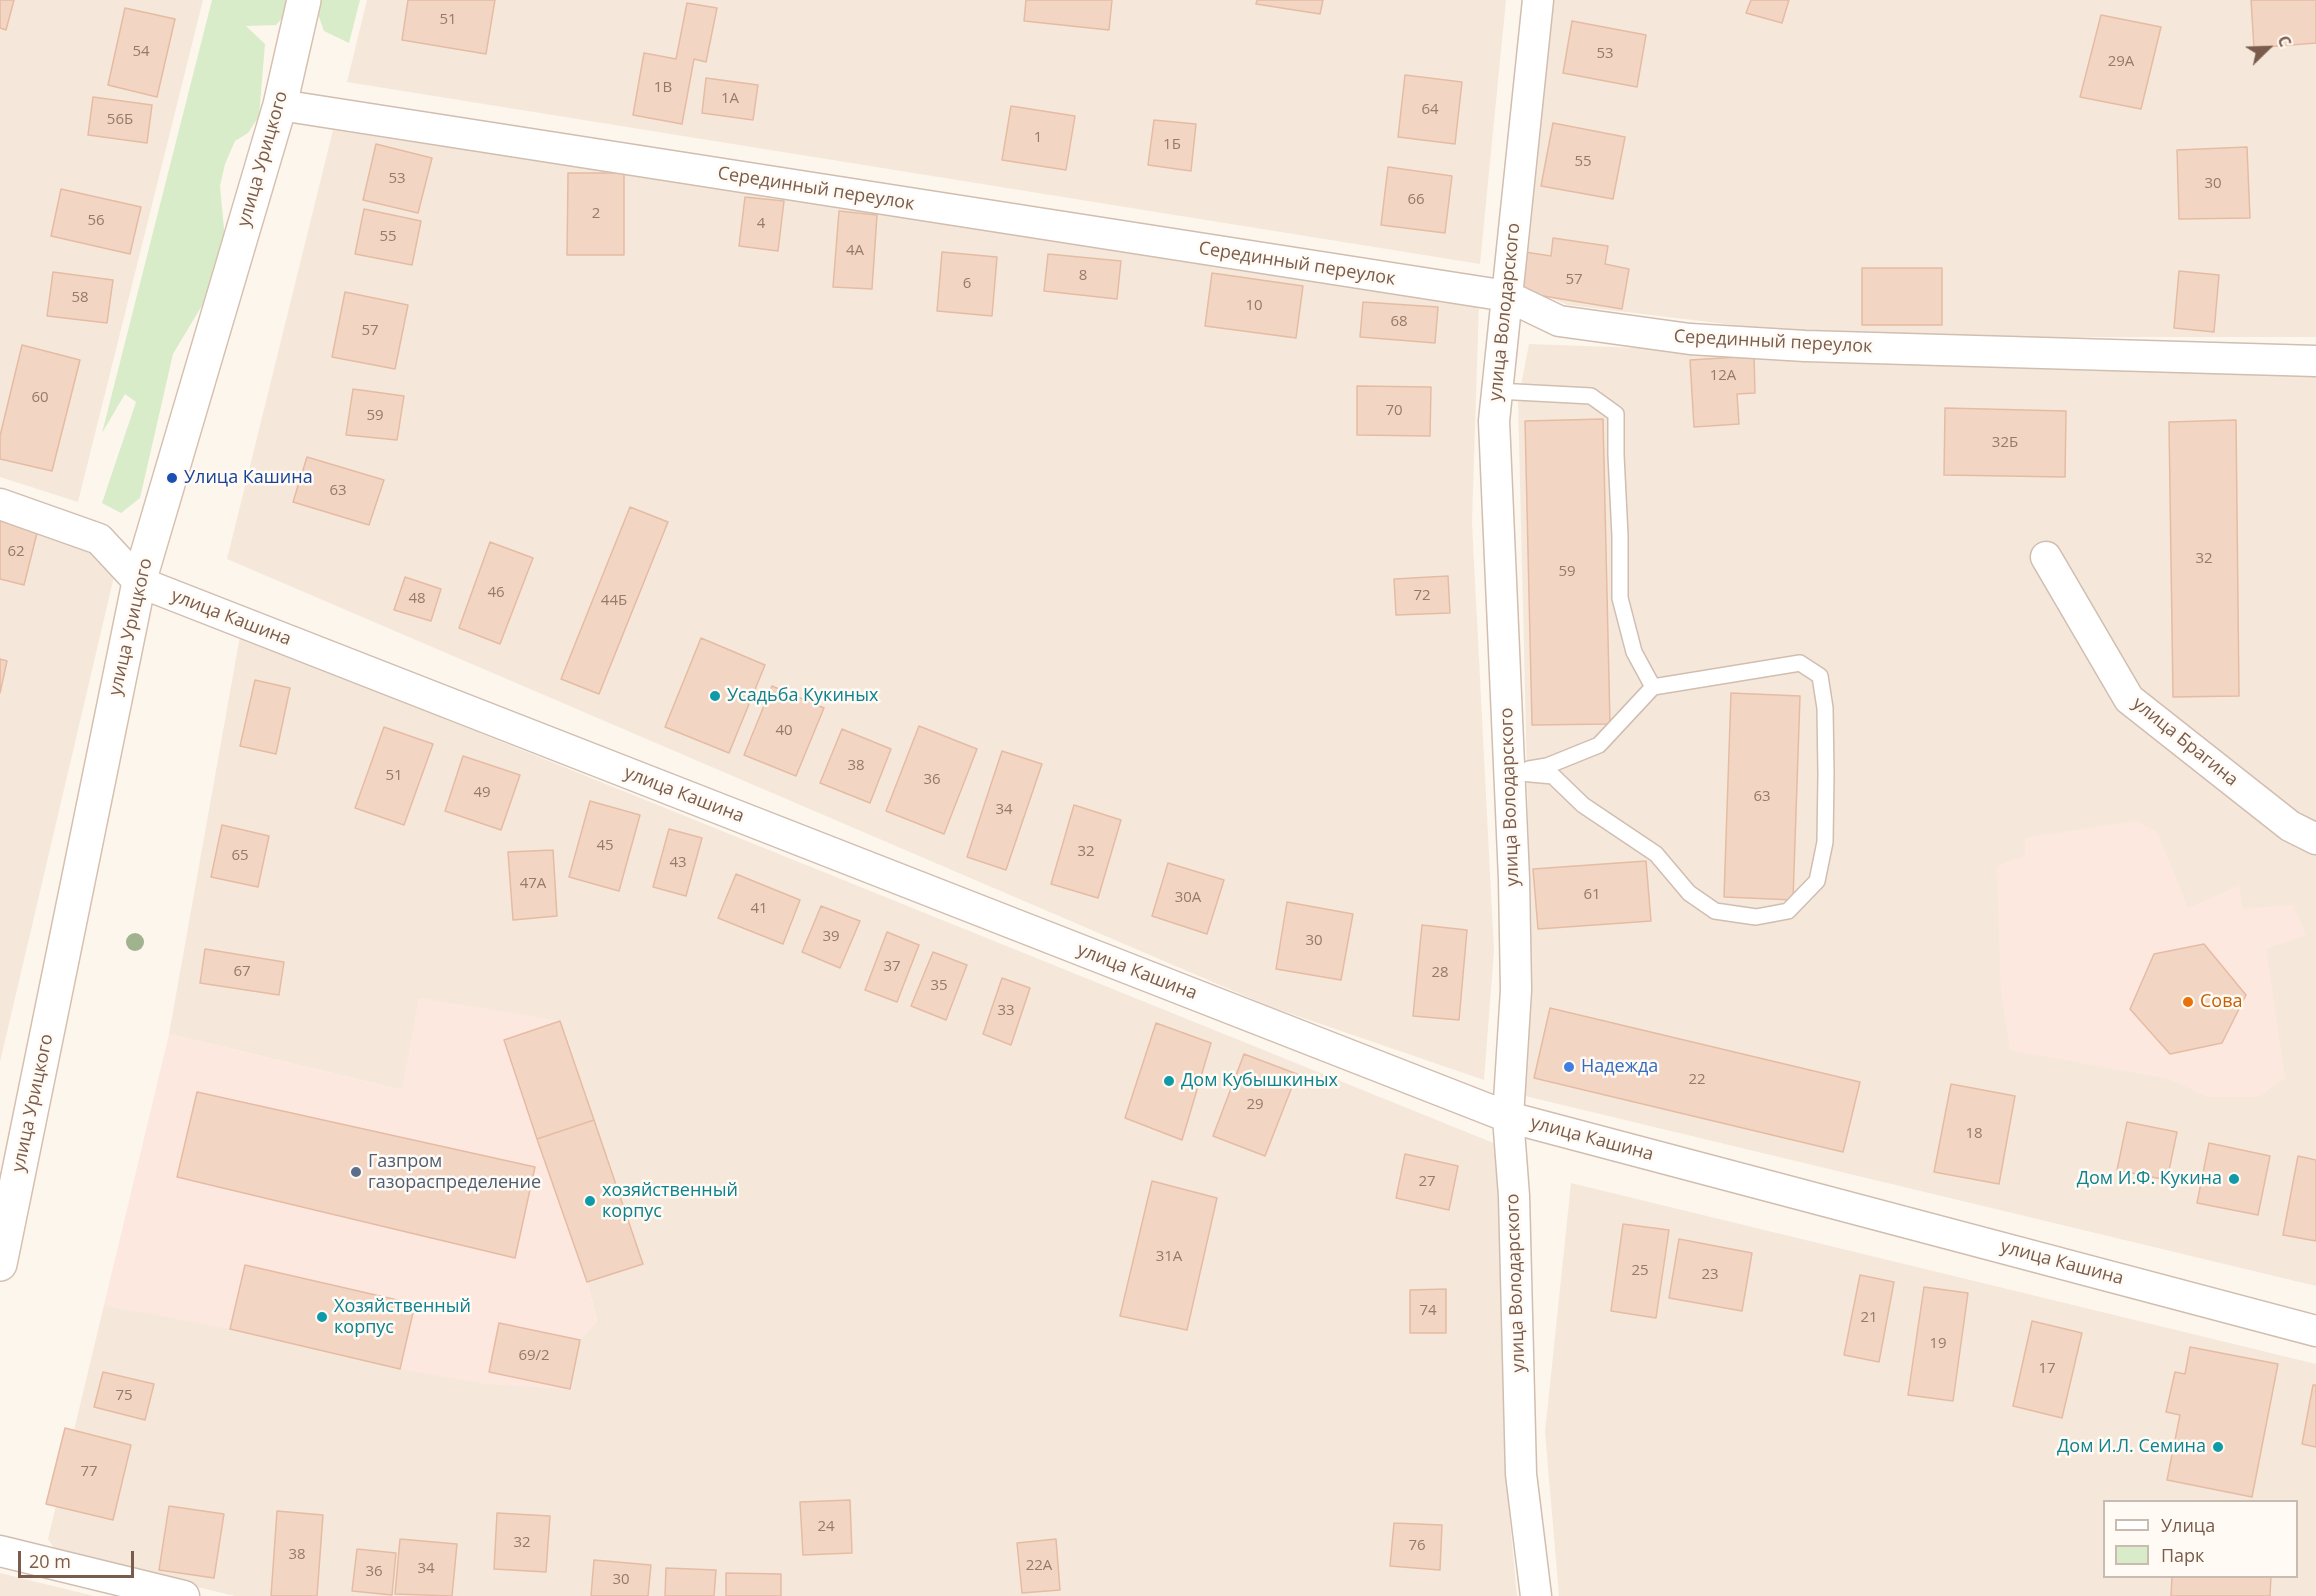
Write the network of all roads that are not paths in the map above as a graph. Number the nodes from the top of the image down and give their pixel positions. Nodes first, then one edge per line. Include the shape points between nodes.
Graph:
1 (304, 0) edge
2 (1539, 0) edge
3 (280, 105) junction
4 (1507, 296) junction
5 (2316, 361) edge
6 (1497, 391) junction
7 (0, 504) edge
8 (2046, 557) dead end
9 (139, 582) junction
10 (1653, 687) junction
11 (1509, 772) junction
12 (2316, 838) edge
13 (1508, 1117) junction
14 (0, 1264) edge
15 (2316, 1330) edge
16 (0, 1551) edge
17 (184, 1596) edge
18 (1536, 1596) edge

1 - 3 street, улица Урицкого
2 - 4 street, улица Володарского
3 - 4 street, Серединный переулок
3 - 9 street, улица Урицкого
4 - 5 street, Серединный переулок via 1559,321 1690,339
4 - 6 street, улица Володарского
6 - 10 lane via 1591,396 1616,414 1620,598 1634,652
6 - 11 street, улица Володарского via 1494,421
7 - 9 street, улица Кашина via 99,539
8 - 12 street, улица Брагина via 2130,699 2290,826
9 - 13 street, улица Кашина
9 - 14 street, улица Урицкого
10 - 11 lane via 1599,745 1547,766
10 - 11 lane via 1800,663 1820,676 1825,708 1825,842 1817,881 1788,911 1756,917 1715,911 1689,893 1656,854 1583,805 1553,776
11 - 13 street, улица Володарского via 1516,990
13 - 15 street, улица Кашина
13 - 18 street, улица Володарского via 1514,1196 1521,1474
16 - 17 street

